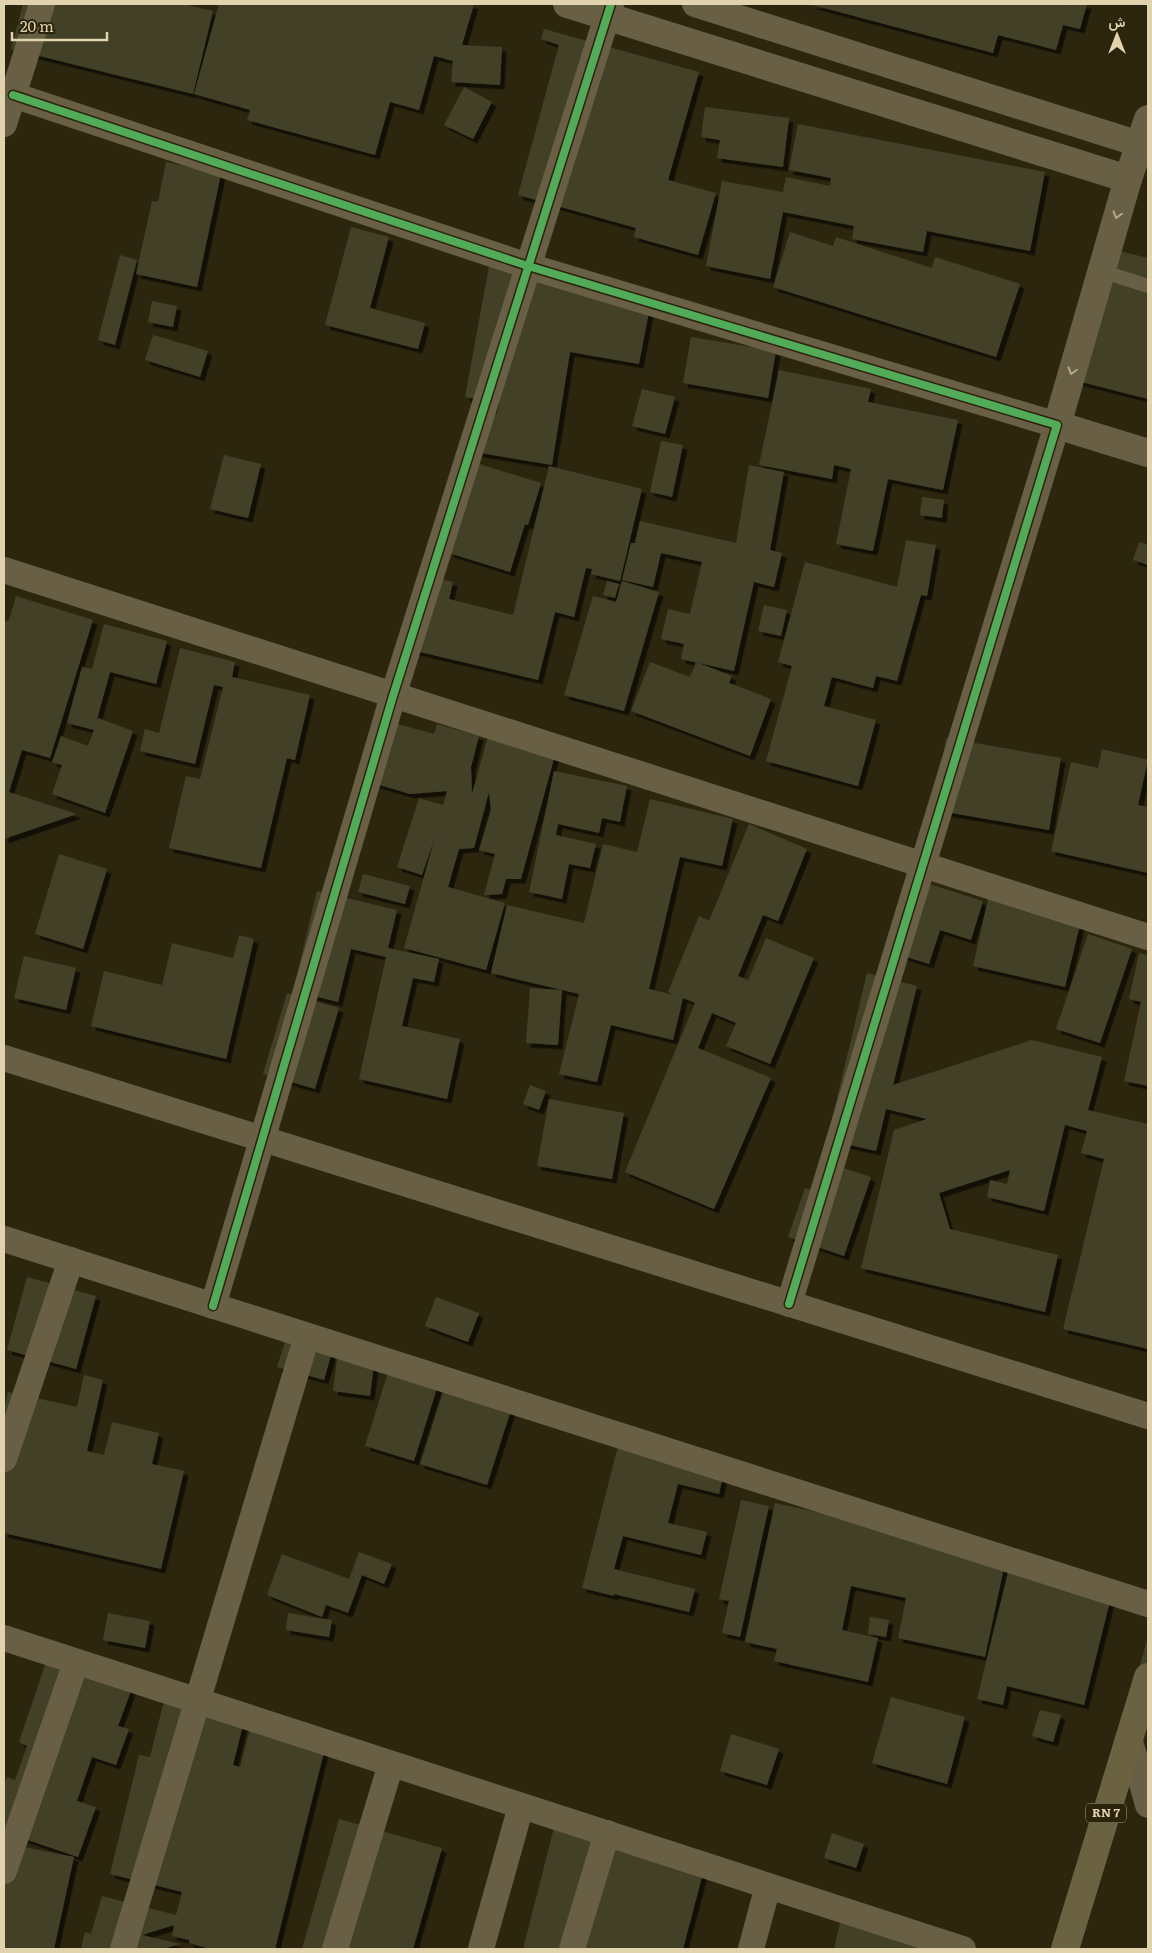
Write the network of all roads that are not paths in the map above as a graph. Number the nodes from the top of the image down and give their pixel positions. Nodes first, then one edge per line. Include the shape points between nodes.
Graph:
1 (42, 4) edge
2 (567, 4) edge
3 (695, 4) edge
4 (609, 11) edge
5 (13, 96) junction
6 (4, 124) edge
7 (1144, 132) edge
8 (1128, 178) junction
9 (528, 266) junction
10 (1101, 271) junction
11 (1148, 286) edge
12 (1057, 425) junction
13 (1148, 453) edge
14 (4, 570) edge
15 (393, 696) junction
16 (923, 864) junction
17 (1148, 936) edge
18 (4, 1058) edge
19 (261, 1139) junction
20 (4, 1239) edge
21 (71, 1260) junction
22 (789, 1304) junction
23 (214, 1306) junction
24 (307, 1336) junction
25 (1148, 1416) edge
26 (4, 1459) edge
27 (1148, 1604) edge
28 (4, 1638) edge
29 (76, 1662) junction
30 (1148, 1677) edge
31 (197, 1701) junction
32 (1130, 1738) junction
33 (391, 1764) junction
34 (1148, 1805) edge
35 (521, 1806) junction
36 (606, 1834) junction
37 (4, 1871) edge
38 (768, 1886) junction
39 (123, 1949) edge
40 (335, 1949) edge
41 (481, 1949) edge
42 (572, 1949) edge
43 (751, 1949) edge
44 (963, 1949) edge
45 (1064, 1949) edge

1 - 5 street
2 - 4 main road
3 - 7 street
4 - 8 main road
4 - 9 street
5 - 6 street
5 - 9 street
7 - 8 main road
8 -> 10 main road
9 - 12 street
9 - 15 street
10 - 11 lane
10 -> 12 main road
12 - 13 main road
12 - 16 street
14 - 15 street
15 - 16 street
15 - 19 street
16 - 17 street
16 - 22 street
18 - 19 street
19 - 22 street
19 - 23 street
20 - 21 street
21 - 23 street
21 - 26 street
22 - 25 street
23 - 24 street
24 - 27 street
24 - 31 street
28 - 29 street
29 - 31 street
29 - 37 street
30 - 32 main road, RN 7
31 - 33 street
31 - 39 street
32 - 34 street
32 - 45 main road, RN 7
33 - 35 street
33 - 40 street
35 - 36 street
35 - 41 street
36 - 38 street
36 - 42 street
38 - 43 street
38 - 44 street

